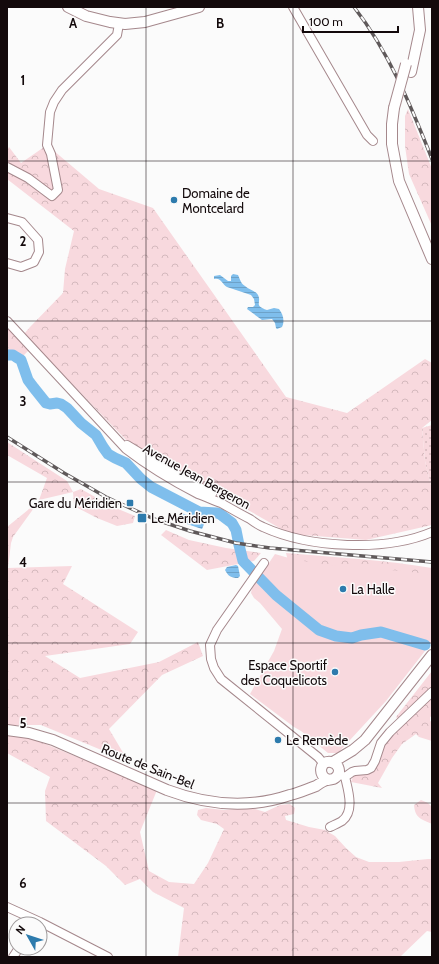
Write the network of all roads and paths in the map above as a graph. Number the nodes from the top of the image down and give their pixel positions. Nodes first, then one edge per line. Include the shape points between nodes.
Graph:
1 (68, 7) edge
2 (200, 7) edge
3 (293, 7) edge
4 (412, 7) edge
5 (418, 7) edge
6 (119, 24) junction
7 (409, 68) junction
8 (397, 110) junction
9 (373, 141) dead end
10 (7, 167) edge
11 (7, 218) edge
12 (432, 246) edge
13 (432, 259) edge
14 (7, 263) edge
15 (7, 321) edge
16 (432, 532) edge
17 (264, 563) dead end
18 (432, 655) edge
19 (432, 662) edge
20 (432, 692) edge
21 (7, 725) edge
22 (7, 730) edge
23 (333, 771) junction
24 (330, 827) dead end
25 (7, 907) edge
26 (25, 916) edge
27 (48, 927) edge
28 (108, 957) edge

1 - 6 main road via 86,16
2 - 6 main road via 145,22
3 - 9 street via 367,135
4 - 7 main road
5 - 7 main road via 420,30
6 - 10 street via 118,35 62,90 50,112 47,145 58,190 52,196 28,178
7 - 8 main road, bridge
8 - 12 main road via 398,143 404,179
8 - 13 main road via 392,124 392,144 399,181
11 - 14 street via 22,222 38,240 40,252 34,262 20,267
15 - 16 street, Avenue Jean Bergeron via 116,438 271,530 310,541 340,544 388,542
17 - 23 street via 217,630 210,645 211,659 221,679
18 - 23 main road, Route de Sain-Bel via 365,740
19 - 23 main road, Route de Sain-Bel via 368,744
20 - 23 street via 381,743 371,768 352,772
21 - 23 main road, Route de Sain-Bel via 41,730 171,787 204,797 226,799 281,794
22 - 23 main road, Route de Sain-Bel via 53,740 183,796 224,804 247,804 295,794
23 - 24 street via 349,793 350,804 348,814 343,820
25 - 26 street
27 - 28 street

